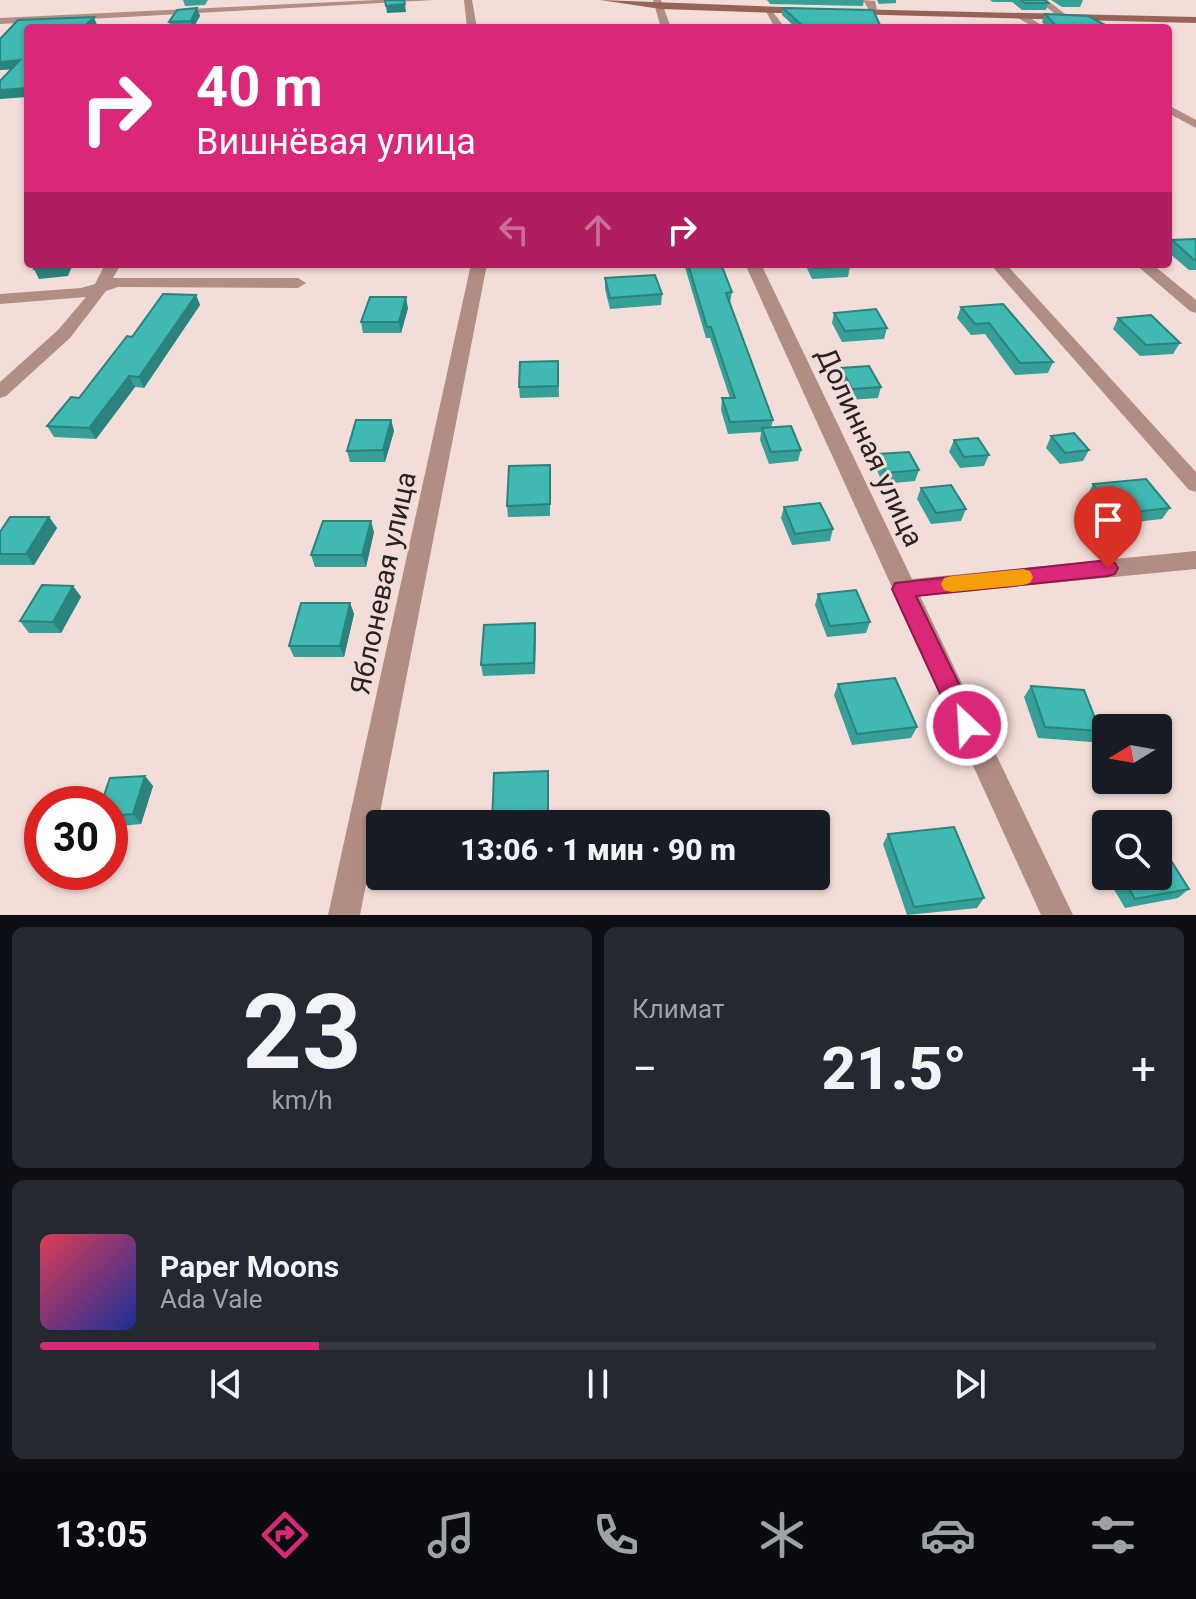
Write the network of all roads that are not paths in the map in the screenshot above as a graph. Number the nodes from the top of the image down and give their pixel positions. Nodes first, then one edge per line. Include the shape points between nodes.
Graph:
1 (430, 0) edge
2 (468, 0) edge
3 (604, 0) edge
4 (867, 0) edge
5 (1041, 0) edge
6 (659, 3) edge
7 (238, 4) edge
8 (767, 10) junction
9 (813, 11) edge
10 (844, 12) edge
11 (875, 13) junction
12 (1021, 16) junction
13 (1065, 17) junction
14 (225, 20) dead end
15 (1196, 20) edge
16 (0, 21) edge
17 (471, 24) edge
18 (665, 24) edge
19 (777, 24) edge
20 (1034, 24) edge
21 (1172, 110) edge
22 (1196, 125) edge
23 (111, 268) edge
24 (478, 268) edge
25 (755, 268) edge
26 (1002, 268) edge
27 (1148, 268) edge
28 (298, 283) dead end
29 (103, 286) junction
30 (0, 299) edge
31 (1196, 308) edge
32 (0, 392) edge
33 (1196, 485) edge
34 (1196, 560) edge
35 (902, 589) junction
36 (344, 915) edge
37 (1057, 915) edge

1 - 7 street
2 - 17 street
3 - 6 street
4 - 11 street
5 - 13 street
6 - 8 street
6 - 18 street
7 - 14 street
7 - 16 street
8 - 9 street
8 - 19 street
10 - 11 street
11 - 12 street
12 - 13 street
12 - 20 street
13 - 15 street
21 - 22 street
23 - 29 street
24 - 36 street, Яблоневая улица
25 - 35 street, Долинная улица
26 - 33 street
27 - 31 street
28 - 29 street
29 - 30 street via 82,293
29 - 32 street via 63,338
34 - 35 street
35 - 37 street, Долинная улица

